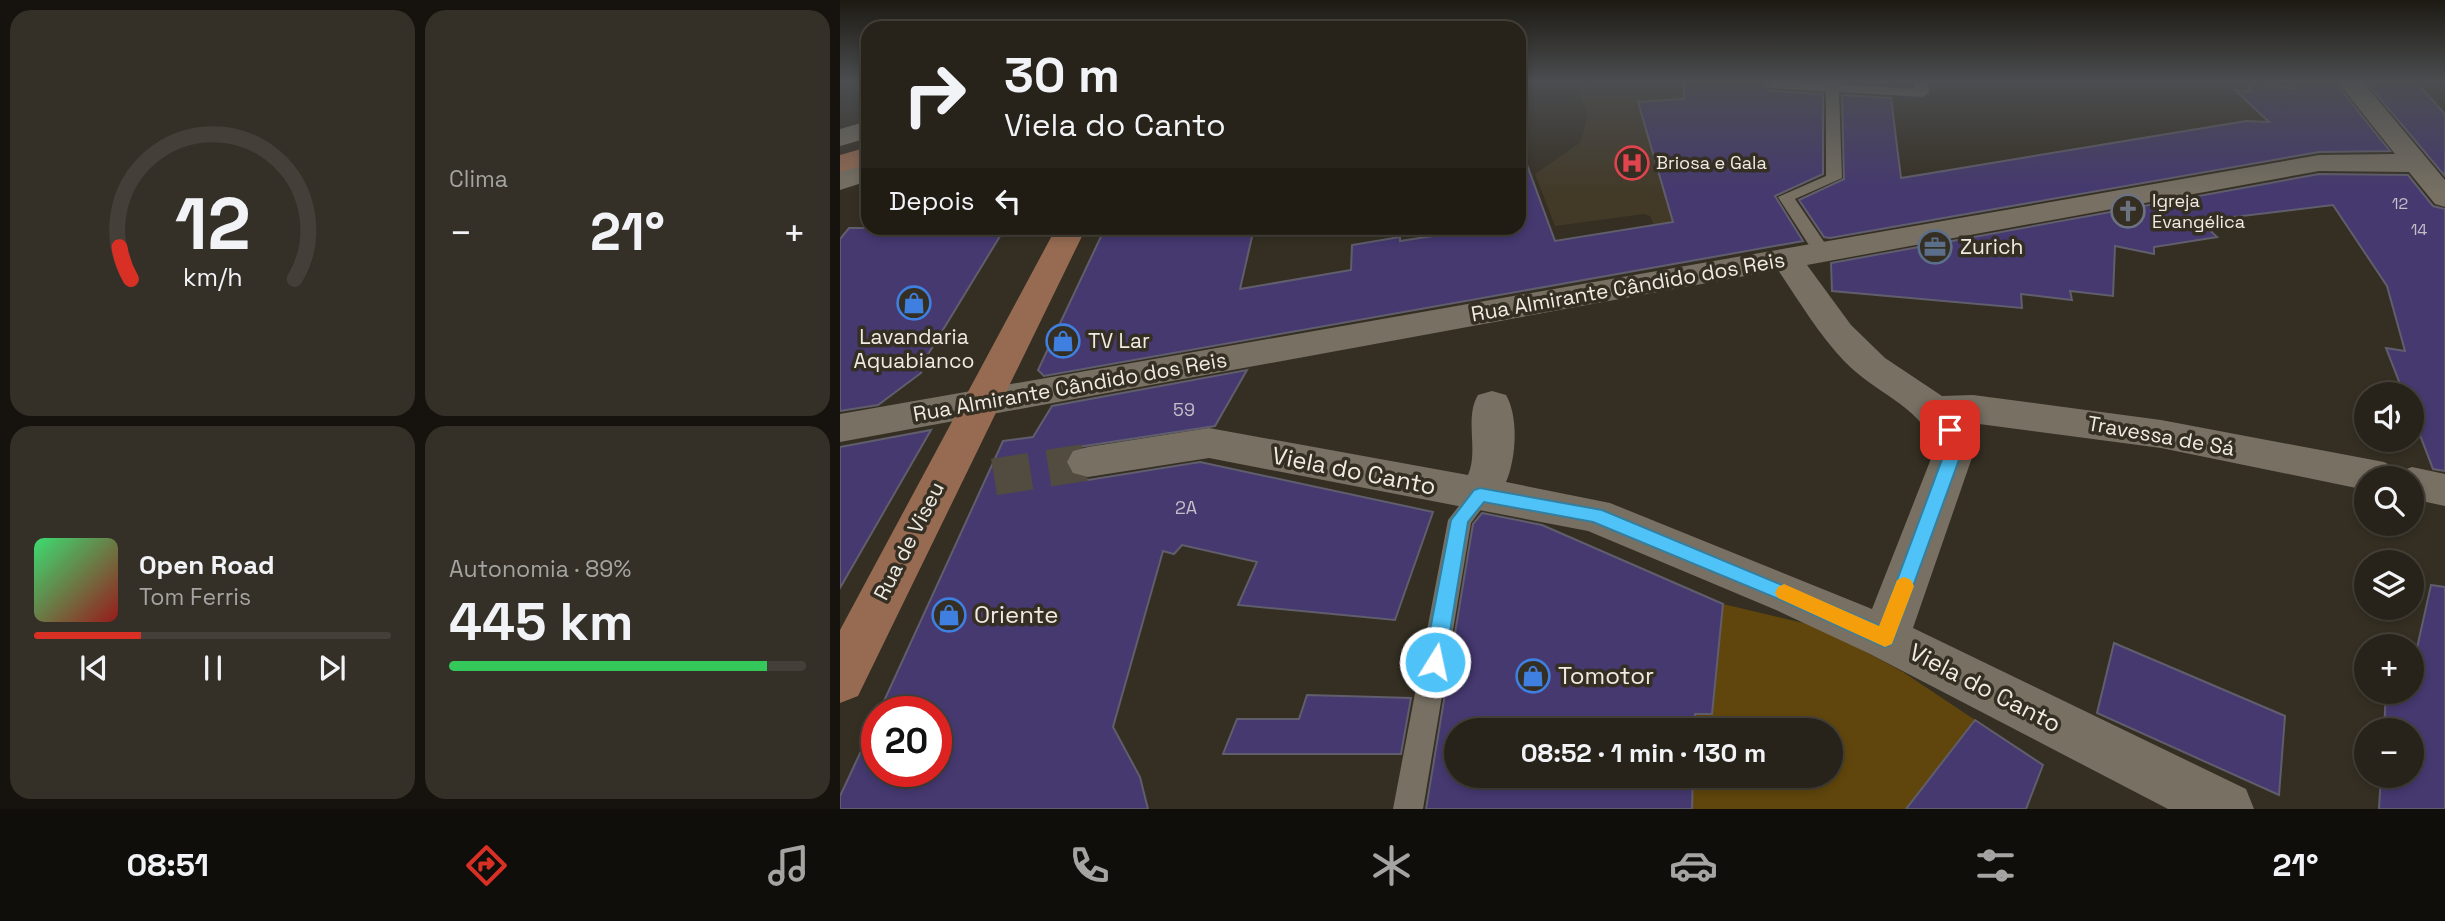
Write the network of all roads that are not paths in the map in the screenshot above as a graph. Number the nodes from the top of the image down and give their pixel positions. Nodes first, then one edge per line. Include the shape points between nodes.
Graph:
1 (1833, 119) edge
2 (2380, 119) edge
3 (861, 131) edge
4 (840, 138) edge
5 (861, 146) edge
6 (840, 154) edge
7 (861, 157) edge
8 (840, 164) edge
9 (2418, 164) junction
10 (861, 174) edge
11 (840, 181) edge
12 (2445, 198) edge
13 (1066, 235) edge
14 (1804, 256) junction
15 (979, 403) junction
16 (1492, 404) dead end
17 (1937, 410) junction
18 (840, 428) edge
19 (1088, 462) tunnel mouth
20 (2354, 472) edge
21 (2424, 486) edge
22 (2445, 490) edge
23 (1480, 495) junction
24 (1885, 638) junction
25 (840, 680) edge
26 (1408, 809) edge
27 (2226, 809) edge

1 - 14 lane via 1834,178 1786,197
2 - 9 street
3 - 4 street
5 - 6 main road
7 - 8 main road
9 - 12 street
9 - 14 street, Rua Almirante Cândido dos Reis via 2319,163
10 - 11 street
13 - 15 main road, Rua de Viseu
14 - 15 street, Rua Almirante Cândido dos Reis
14 - 17 street via 1859,355
15 - 18 street, Rua Almirante Cândido dos Reis
15 - 25 main road, Rua de Viseu
16 - 23 street via 1493,464
17 - 20 street, Travessa de Sá via 1973,408 2161,434
17 - 24 street via 1956,446
19 - 23 street, Viela do Canto via 1209,443
21 - 22 street
23 - 24 street, Viela do Canto via 1595,515
23 - 26 lane via 1460,520
24 - 27 street, Viela do Canto

